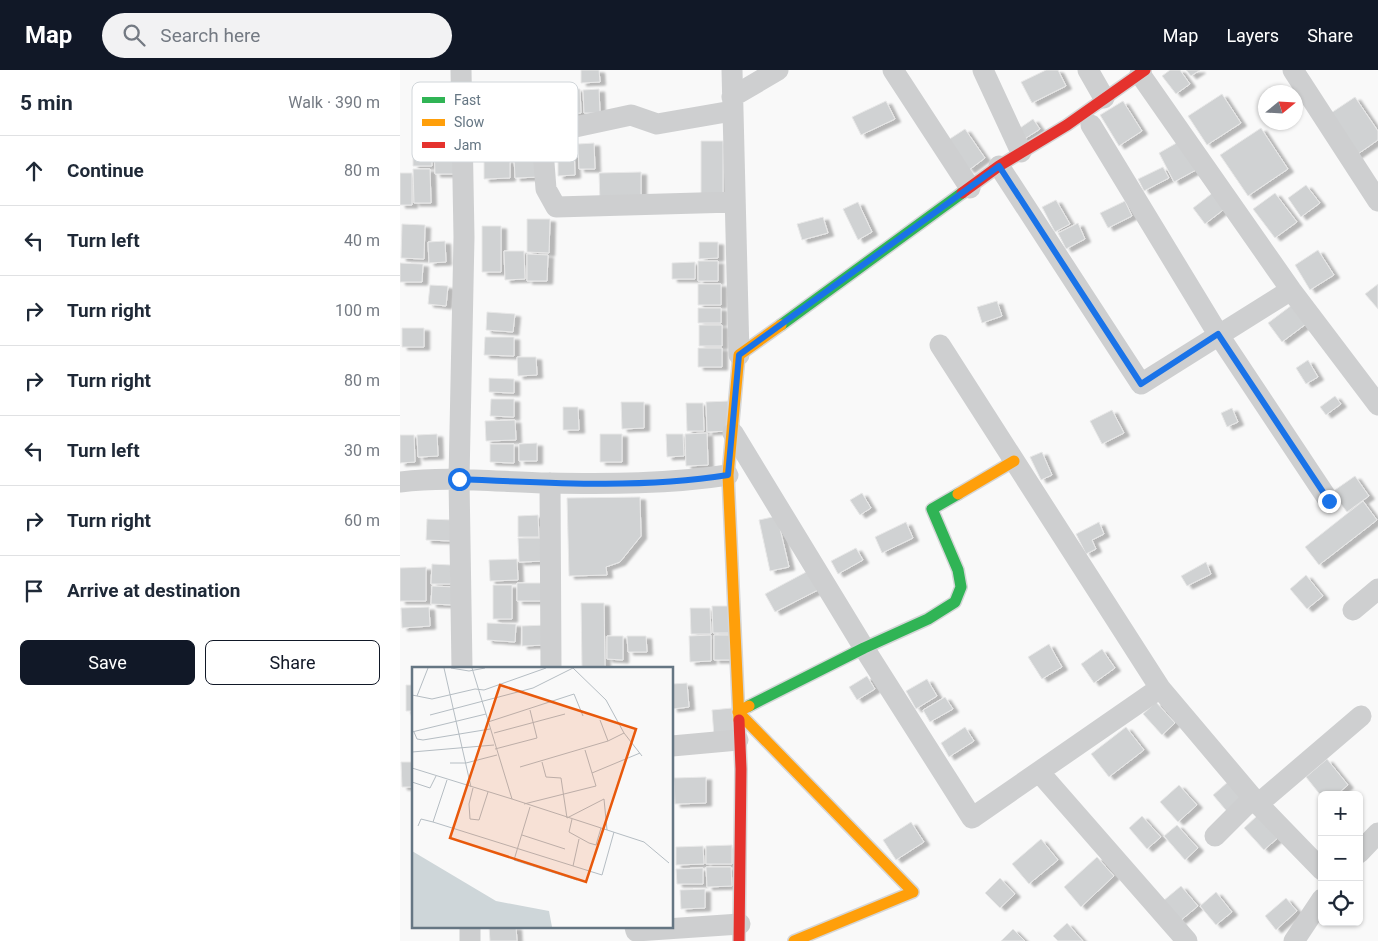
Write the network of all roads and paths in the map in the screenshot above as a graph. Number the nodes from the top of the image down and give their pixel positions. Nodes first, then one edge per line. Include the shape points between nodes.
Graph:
1 (732, 70) edge
2 (778, 70) edge
3 (893, 70) edge
4 (984, 70) edge
5 (1088, 70) edge
6 (1293, 70) edge
7 (1143, 72) edge
8 (1104, 98) junction
9 (732, 104) junction
10 (1091, 125) dead end
11 (578, 126) edge
12 (1021, 152) junction
13 (463, 162) edge
14 (544, 162) edge
15 (999, 166) junction
16 (970, 188) junction
17 (1378, 201) edge
18 (734, 202) junction
19 (1291, 290) junction
20 (1218, 334) junction
21 (940, 344) dead end
22 (739, 355) junction
23 (1378, 404) edge
24 (733, 433) junction
25 (1014, 461) junction
26 (728, 475) junction
27 (459, 479) junction
28 (400, 482) edge
29 (550, 483) junction
30 (1329, 501) dead end
31 (1378, 589) edge
32 (1353, 610) dead end
33 (864, 648) junction
34 (462, 667) edge
35 (551, 667) edge
36 (1160, 688) junction
37 (738, 712) junction
38 (1361, 716) dead end
39 (738, 740) junction
40 (674, 746) edge
41 (1040, 773) junction
42 (1256, 801) junction
43 (1378, 833) edge
44 (1215, 836) dead end
45 (1363, 849) edge
46 (1318, 866) edge
47 (1318, 905) edge
48 (470, 928) edge
49 (635, 928) edge
50 (740, 933) edge
51 (470, 941) edge
52 (794, 941) edge
53 (1187, 941) edge
54 (1294, 941) edge

1 - 9 street
2 - 9 street
3 - 16 street
4 - 12 street
5 - 8 street
6 - 17 street
7 - 8 street
7 - 19 street
8 - 12 street
9 - 11 street via 657,124 631,115
9 - 18 street
10 - 20 street
12 - 15 street
13 - 27 street
14 - 18 street via 546,189 556,207
15 - 16 street
15 - 20 street via 1141,384
16 - 22 street
18 - 22 street
19 - 20 street
19 - 23 street
20 - 30 street
21 - 25 street
22 - 24 street
24 - 26 street
24 - 33 street
25 - 33 street via 932,509 958,570 961,587 955,602 928,620
25 - 36 street
26 - 29 street via 692,481
26 - 37 street
27 - 28 street
27 - 29 street
27 - 34 street
29 - 35 street
31 - 32 street
33 - 37 street
33 - 41 street via 972,818
36 - 41 street
36 - 42 street
37 - 39 street
37 - 52 street via 913,892
38 - 42 street
39 - 40 street
39 - 50 street via 741,769
41 - 53 street
42 - 44 street
42 - 46 street
43 - 45 street
47 - 54 street
48 - 51 street
49 - 50 street via 636,931

